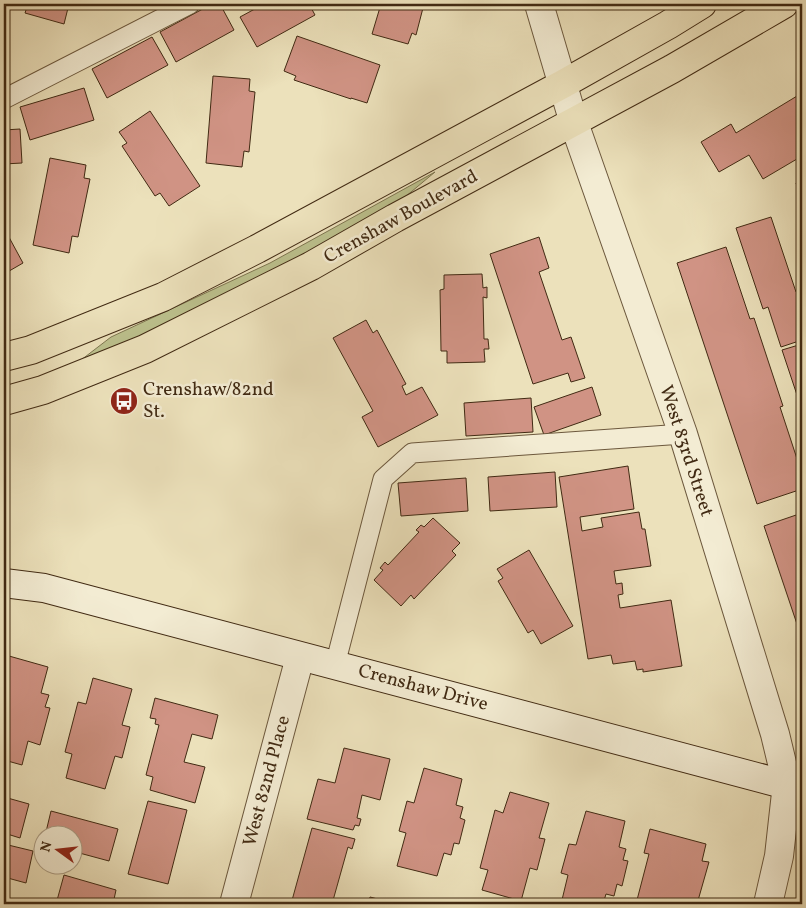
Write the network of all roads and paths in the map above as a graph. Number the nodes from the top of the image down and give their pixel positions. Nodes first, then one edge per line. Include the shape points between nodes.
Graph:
1 (190, 4) edge
2 (539, 4) edge
3 (702, 4) edge
4 (784, 4) edge
5 (563, 84) junction
6 (4, 99) edge
7 (574, 123) junction
8 (4, 358) edge
9 (4, 401) edge
10 (682, 434) junction
11 (4, 568) edge
12 (4, 583) edge
13 (44, 588) junction
14 (300, 657) junction
15 (334, 665) junction
16 (795, 787) edge
17 (234, 904) edge
18 (768, 904) edge

1 - 6 lane
2 - 5 street, West 83rd Street
3 - 5 main road
4 - 7 main road, Crenshaw Boulevard
5 - 7 street, West 83rd Street
5 - 8 main road via 163,297
7 - 9 main road, Crenshaw Boulevard via 310,266 145,349 43,390
7 - 10 street, West 83rd Street
10 - 15 lane via 412,453 383,479
10 - 16 street, West 83rd Street via 775,734
11 - 13 street, Crenshaw Drive
12 - 13 street, Crenshaw Drive
13 - 14 street, Crenshaw Drive
14 - 15 street, Crenshaw Drive
14 - 17 street, West 82nd Place
15 - 16 street, Crenshaw Drive
16 - 18 street, West 83rd Street

